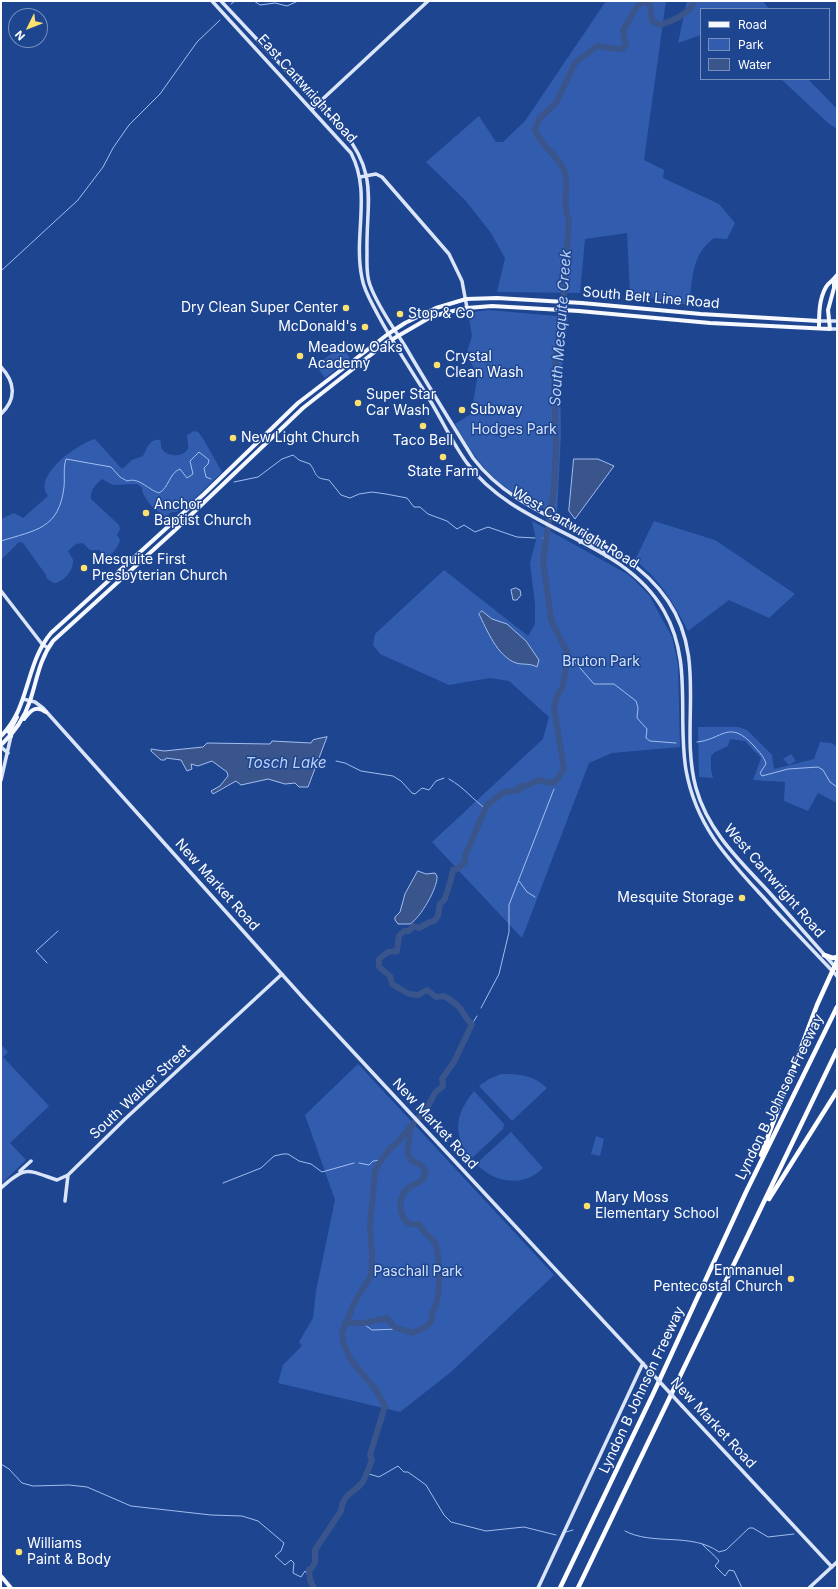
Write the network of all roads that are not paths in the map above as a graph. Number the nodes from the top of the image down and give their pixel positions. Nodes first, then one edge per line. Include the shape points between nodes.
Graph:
1 (212, 1) edge
2 (221, 1) edge
3 (428, 1) edge
4 (317, 104) junction
5 (312, 109) junction
6 (368, 175) junction
7 (360, 177) junction
8 (837, 275) edge
9 (834, 280) junction
10 (466, 299) junction
11 (467, 308) junction
12 (742, 317) junction
13 (819, 321) junction
14 (829, 321) junction
15 (837, 321) edge
16 (742, 324) junction
17 (819, 328) junction
18 (830, 329) junction
19 (837, 329) edge
20 (394, 330) junction
21 (388, 334) junction
22 (398, 335) junction
23 (392, 339) junction
24 (355, 359) junction
25 (1, 368) edge
26 (343, 377) junction
27 (438, 401) junction
28 (432, 404) junction
29 (1, 414) edge
30 (241, 456) junction
31 (473, 458) junction
32 (247, 462) junction
33 (467, 463) junction
34 (156, 537) junction
35 (161, 542) junction
36 (580, 542) junction
37 (598, 542) junction
38 (606, 556) junction
39 (1, 591) edge
40 (92, 596) junction
41 (97, 601) junction
42 (75, 611) junction
43 (80, 616) junction
44 (686, 642) junction
45 (42, 644) junction
46 (678, 644) junction
47 (48, 648) junction
48 (23, 699) junction
49 (30, 701) junction
50 (46, 712) junction
51 (18, 713) junction
52 (683, 714) junction
53 (692, 714) junction
54 (21, 722) junction
55 (1, 736) edge
56 (11, 736) junction
57 (1, 746) edge
58 (8, 753) junction
59 (1, 780) edge
60 (796, 923) junction
61 (791, 928) junction
62 (814, 943) junction
63 (810, 947) junction
64 (824, 955) junction
65 (837, 957) edge
66 (837, 961) edge
67 (834, 969) edge
68 (282, 974) junction
69 (837, 976) edge
70 (837, 1007) edge
71 (837, 1050) edge
72 (837, 1090) edge
73 (31, 1161) dead end
74 (17, 1174) junction
75 (68, 1175) junction
76 (1, 1188) edge
77 (746, 1192) junction
78 (65, 1201) dead end
79 (760, 1214) junction
80 (643, 1364) junction
81 (837, 1562) edge
82 (832, 1567) junction
83 (1, 1576) edge
84 (11, 1588) edge
85 (538, 1588) edge
86 (560, 1588) edge
87 (578, 1588) edge
88 (809, 1588) edge

1 - 5 main road, East Cartwright Road
2 - 4 main road, East Cartwright Road
3 - 4 main road
4 - 5 main road
4 - 6 main road, East Cartwright Road via 354,144
5 - 7 main road, East Cartwright Road via 351,153
6 - 7 main road
6 - 10 main road via 382,176 450,254 462,281
6 - 20 main road, East Cartwright Road via 370,200 367,274
7 - 21 main road, East Cartwright Road via 363,206 360,260 362,280
8 - 9 main road
9 - 13 main road via 827,285 823,294
9 - 14 main road via 828,310
10 - 11 main road
10 - 12 main road, South Belt Line Road via 497,298 582,303
10 - 20 main road, South Belt Line Road via 421,314
11 - 16 main road, South Belt Line Road via 492,306
11 - 22 main road, South Belt Line Road via 444,312
12 - 13 main road, South Belt Line Road
12 - 16 main road
13 - 14 main road
13 - 17 main road
14 - 15 main road
14 - 18 main road
16 - 17 main road, South Belt Line Road
17 - 18 main road, South Belt Line Road
18 - 19 main road
20 - 21 main road, South Belt Line Road
20 - 22 main road, East Cartwright Road
21 - 23 main road, East Cartwright Road
21 - 24 main road, South Belt Line Road
22 - 23 main road, South Belt Line Road
22 - 27 main road, West Cartwright Road
23 - 26 main road, South Belt Line Road
23 - 28 main road, West Cartwright Road
24 - 26 main road via 356,364
24 - 30 main road, South Belt Line Road via 298,403
25 - 29 main road via 12,384 11,400
26 - 32 main road, South Belt Line Road via 298,413
27 - 28 main road
27 - 31 main road, West Cartwright Road
28 - 33 main road, West Cartwright Road
30 - 32 main road
30 - 34 main road, South Belt Line Road
31 - 33 main road
31 - 37 main road, West Cartwright Road via 481,470 498,485 532,507
32 - 35 main road, South Belt Line Road
33 - 36 main road, West Cartwright Road via 495,493
34 - 35 main road
34 - 40 main road, South Belt Line Road
35 - 41 main road, South Belt Line Road
36 - 37 main road
36 - 38 main road, West Cartwright Road
37 - 38 main road
37 - 44 main road, West Cartwright Road via 627,559 656,585 673,609
38 - 46 main road, West Cartwright Road via 625,567 649,589 670,621
39 - 45 main road
40 - 41 main road
40 - 42 main road, South Belt Line Road
41 - 43 main road, South Belt Line Road
42 - 43 main road
42 - 45 main road, South Belt Line Road
43 - 47 main road, South Belt Line Road
44 - 46 main road
44 - 53 main road, West Cartwright Road via 691,672
45 - 47 main road
45 - 48 main road, South Belt Line Road
46 - 52 main road, West Cartwright Road via 683,673
47 - 49 main road, South Belt Line Road via 40,663
48 - 49 main road, New Market Road
48 - 51 main road, South Belt Line Road
49 - 50 main road, New Market Road via 39,704
49 - 54 main road, South Belt Line Road
50 - 54 main road via 36,708
50 - 68 main road, New Market Road
51 - 55 main road
51 - 56 main road via 9,732
52 - 53 main road
52 - 61 main road, West Cartwright Road via 686,769 692,795 705,826 729,860
53 - 60 main road, West Cartwright Road via 692,768 696,788 710,823 729,849
54 - 56 main road
56 - 57 main road
56 - 58 main road
57 - 58 main road
58 - 59 main road
60 - 61 main road
60 - 62 main road, West Cartwright Road
61 - 63 main road, West Cartwright Road
62 - 63 main road
62 - 64 main road, West Cartwright Road
63 - 67 main road, West Cartwright Road
64 - 65 highway
64 - 67 main road, West Cartwright Road
66 - 67 highway
67 - 69 main road
67 - 77 highway via 817,1005
68 - 75 main road, South Walker Street via 130,1114
68 - 80 main road, New Market Road
70 - 77 highway, Lyndon B Johnson Freeway
71 - 79 highway, Lyndon B Johnson Freeway
72 - 79 highway
73 - 74 main road
74 - 75 main road via 24,1171 36,1172 57,1180
74 - 76 main road
75 - 78 main road
77 - 86 highway, Lyndon B Johnson Freeway
79 - 87 highway, Lyndon B Johnson Freeway
80 - 82 main road, New Market Road, bridge
80 - 85 main road, Lyndon B Johnson Freeway
81 - 82 main road
82 - 88 main road
83 - 84 main road

